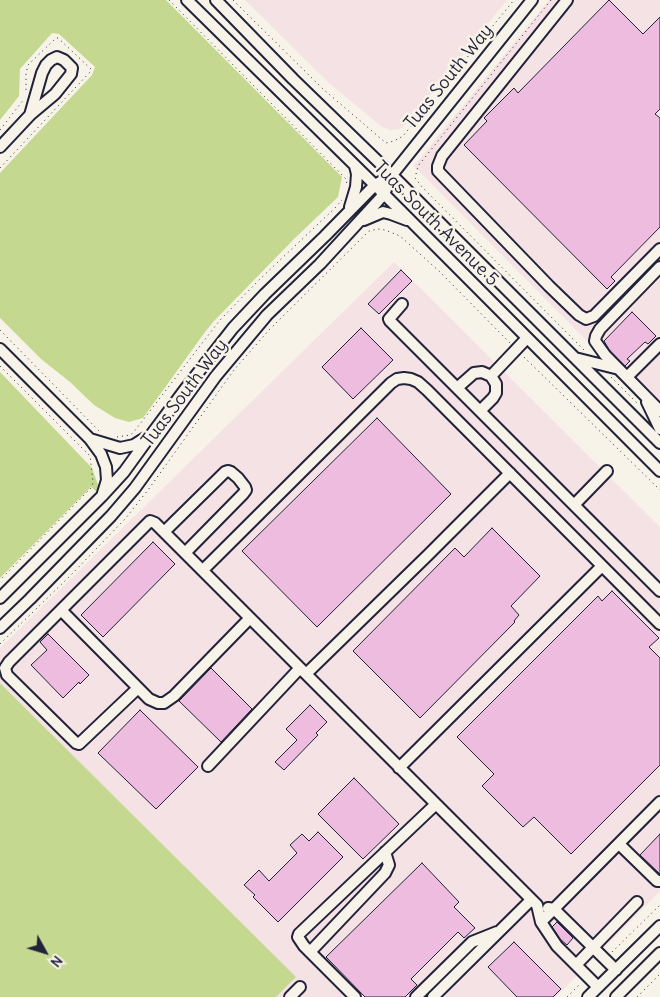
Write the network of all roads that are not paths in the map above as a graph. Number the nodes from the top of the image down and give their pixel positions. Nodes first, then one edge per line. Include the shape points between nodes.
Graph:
1 (187, 0) edge
2 (216, 0) edge
3 (532, 0) edge
4 (567, 0) edge
5 (30, 115) junction
6 (0, 147) edge
7 (356, 166) junction
8 (392, 175) junction
9 (374, 185) junction
10 (384, 194) junction
11 (349, 211) junction
12 (410, 221) junction
13 (357, 223) junction
14 (660, 249) edge
15 (660, 267) edge
16 (402, 304) dead end
17 (527, 338) junction
18 (660, 344) edge
19 (0, 349) edge
20 (574, 357) junction
21 (623, 373) junction
22 (491, 376) junction
23 (457, 388) junction
24 (641, 400) junction
25 (480, 411) junction
26 (660, 411) edge
27 (660, 429) edge
28 (150, 436) junction
29 (90, 439) junction
30 (660, 443) edge
31 (660, 471) edge
32 (607, 472) dead end
33 (510, 473) junction
34 (102, 496) junction
35 (574, 505) junction
36 (164, 532) junction
37 (185, 553) junction
38 (602, 566) junction
39 (202, 570) junction
40 (660, 591) edge
41 (0, 598) edge
42 (60, 610) junction
43 (250, 618) junction
44 (660, 624) edge
45 (0, 628) edge
46 (303, 671) junction
47 (138, 688) junction
48 (208, 766) dead end
49 (399, 768) junction
50 (660, 802) edge
51 (436, 804) junction
52 (619, 844) junction
53 (385, 852) junction
54 (660, 881) edge
55 (637, 902) dead end
56 (534, 903) junction
57 (554, 909) junction
58 (541, 922) junction
59 (660, 926) edge
60 (500, 931) junction
61 (593, 947) junction
62 (310, 952) junction
63 (660, 954) edge
64 (576, 965) junction
65 (616, 970) junction
66 (300, 986) dead end
67 (598, 987) junction
68 (290, 997) edge
69 (355, 997) edge
70 (416, 997) edge
71 (433, 997) edge
72 (588, 997) edge
73 (616, 997) edge

1 - 7 street, Tuas South Avenue 5
2 - 8 street, Tuas South Avenue 5
3 - 8 street, Tuas South Way
4 - 14 street via 442,156 438,171 578,315 586,319 594,316
5 - 5 street via 46,65 57,57 64,60 72,68 71,74 55,94
5 - 6 street
7 - 9 street, Tuas South Avenue 5
7 - 11 street via 356,187
8 - 9 street, Tuas South Way
8 - 10 street, Tuas South Way
8 - 20 street, Tuas South Avenue 5
9 - 10 street, Tuas South Avenue 5
9 - 11 street, Tuas South Way
10 - 12 street, Tuas South Avenue 5
10 - 13 street, Tuas South Way
11 - 28 street, Tuas South Way via 233,328
12 - 13 street via 383,212
12 - 17 street, Tuas South Avenue 5
13 - 45 street, Tuas South Way via 267,315 216,376 111,516
15 - 21 street via 596,336 599,347
16 - 23 street via 390,322
17 - 22 street
17 - 31 street, Tuas South Avenue 5
18 - 21 street
19 - 29 street
20 - 21 street
20 - 30 street, Tuas South Avenue 5
21 - 24 street
22 - 23 street via 474,373
22 - 25 street via 496,384 496,394
23 - 25 street
24 - 26 street
24 - 27 street
25 - 35 street
28 - 29 street via 120,448
28 - 34 street, Tuas South Way
29 - 34 street via 106,467 107,480
32 - 35 street
33 - 38 street
33 - 39 street via 418,382 397,379
33 - 46 street via 428,555
34 - 41 street, Tuas South Way
35 - 40 street
36 - 37 street
36 - 37 street via 225,472 231,472 238,478 246,490
36 - 42 street via 155,523 148,523
37 - 39 street
38 - 44 street
38 - 49 street
39 - 43 street
42 - 47 street
42 - 47 street via 6,666 6,673 76,743 79,744
43 - 46 street
43 - 47 street via 169,700 158,703
46 - 48 street
46 - 49 street
49 - 51 street
50 - 52 street
51 - 53 street
51 - 56 street
52 - 54 street
52 - 57 street
53 - 62 street via 389,865 386,873
53 - 62 street via 299,934
55 - 61 street
56 - 57 street
56 - 58 street
56 - 60 street
57 - 58 street
57 - 61 street
58 - 64 street via 556,946
59 - 65 street
60 - 70 street via 472,942
60 - 71 street
61 - 64 street
61 - 65 street
62 - 69 street
63 - 73 street
64 - 67 street
65 - 67 street
66 - 68 street
67 - 72 street

